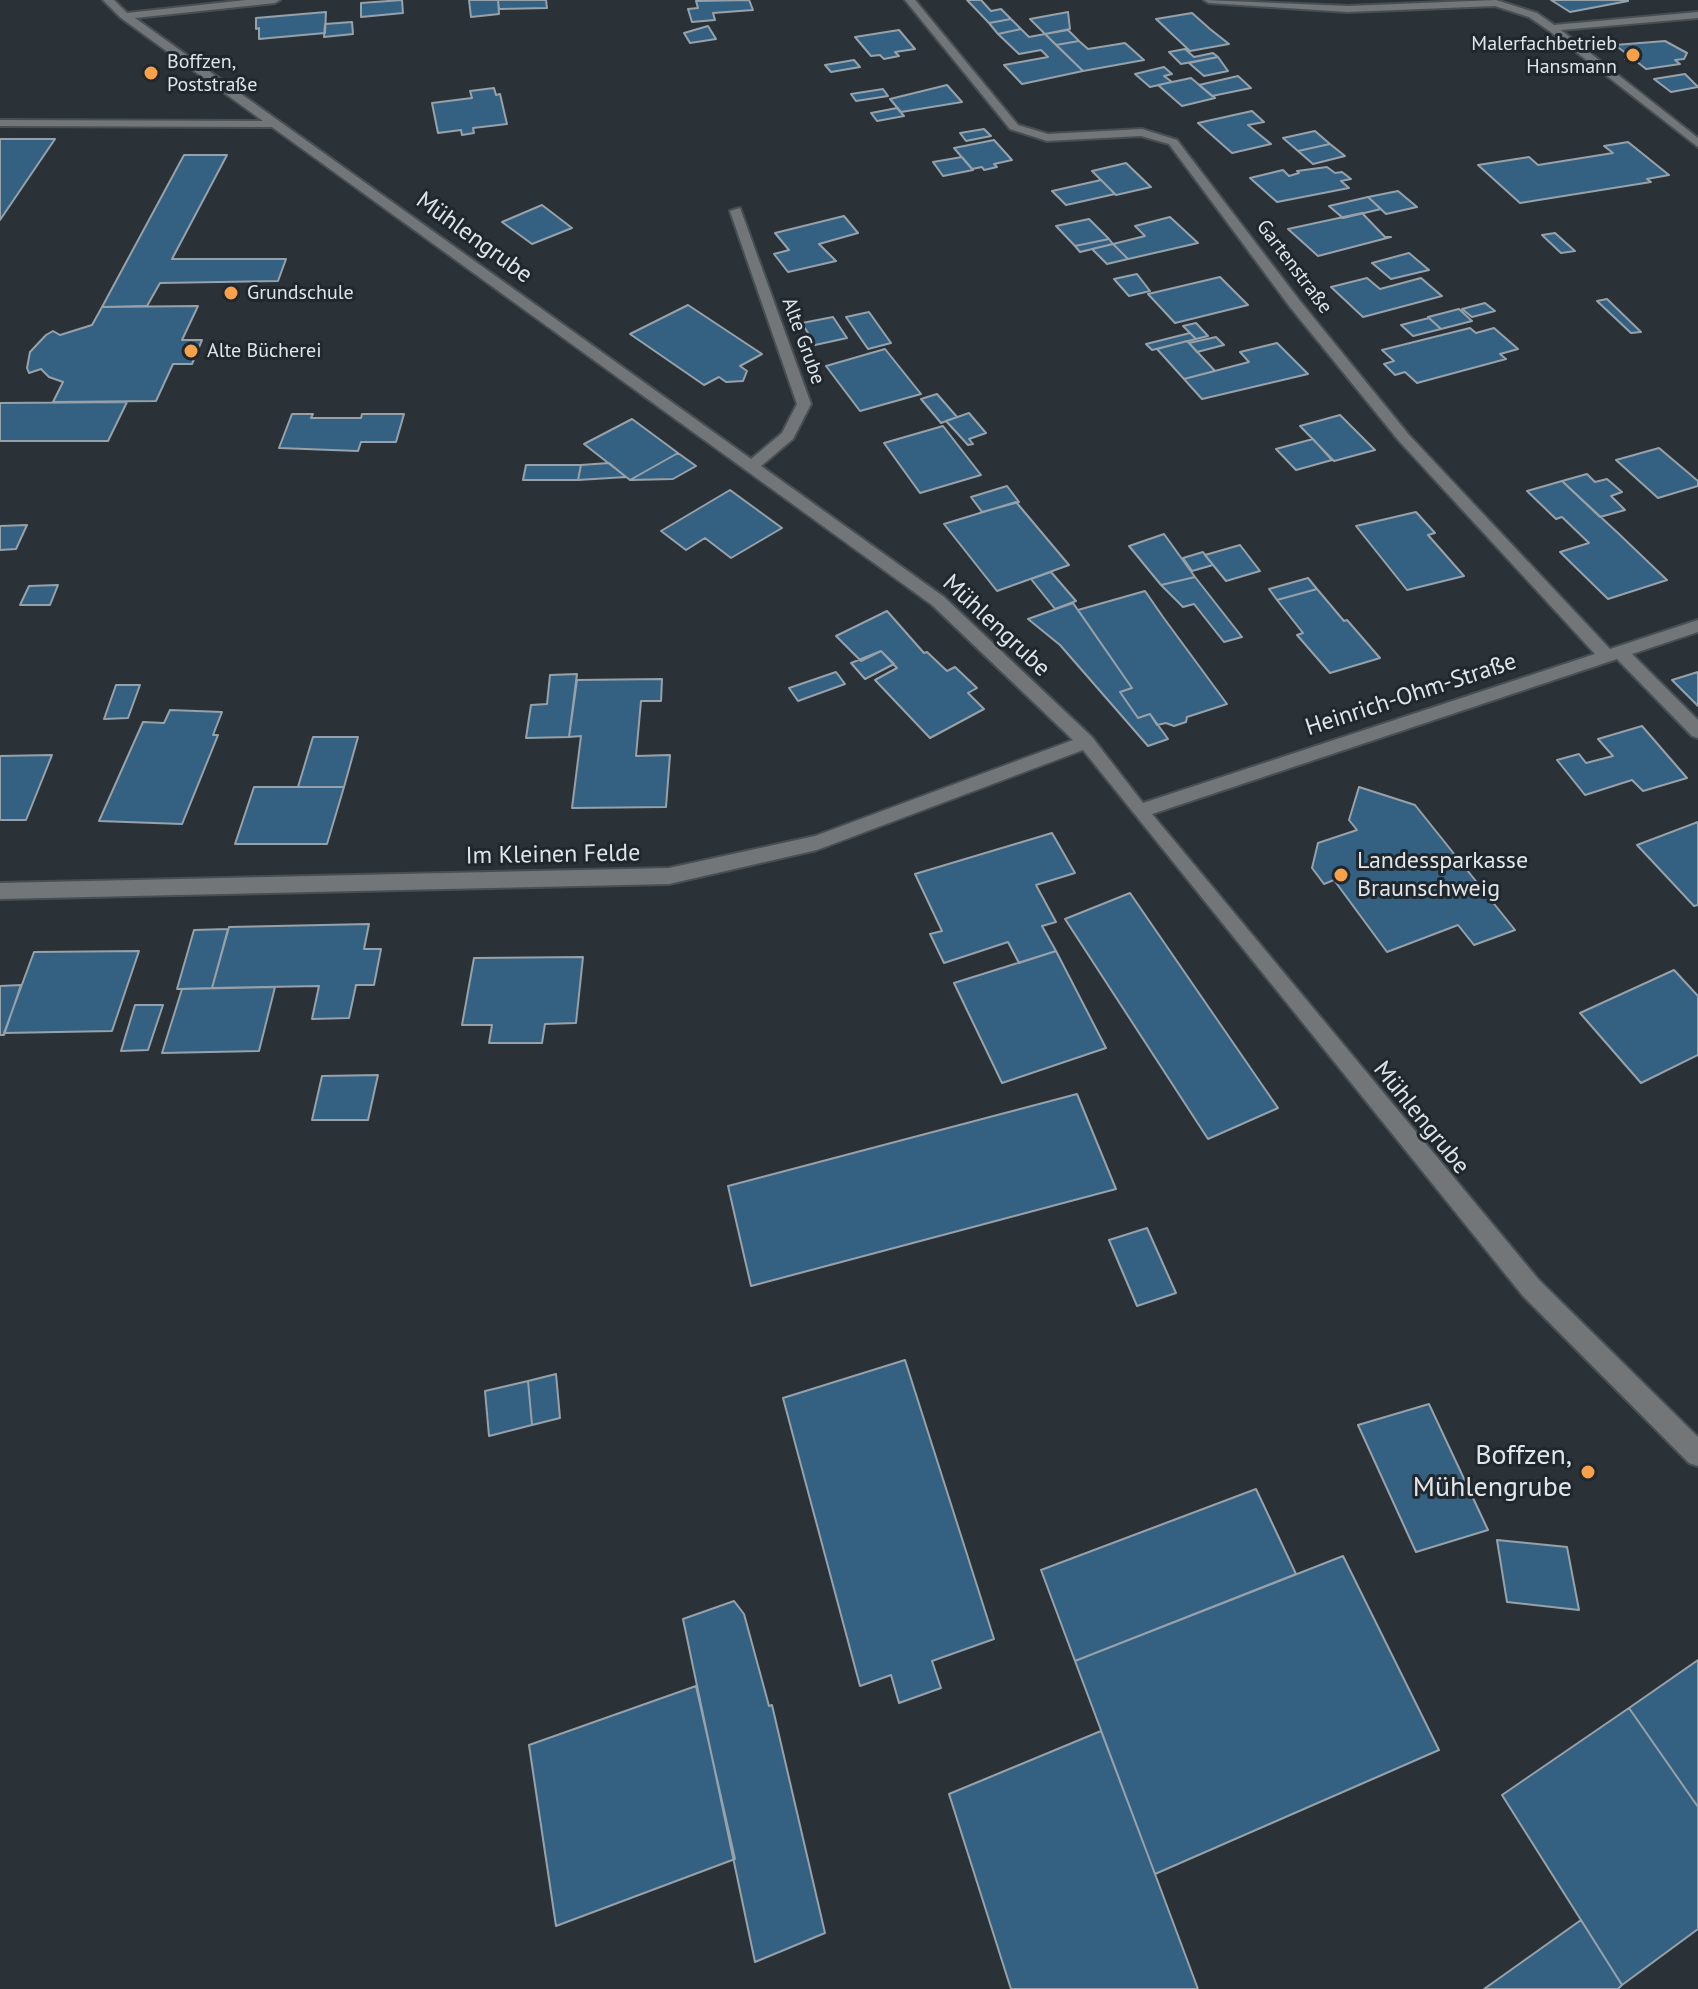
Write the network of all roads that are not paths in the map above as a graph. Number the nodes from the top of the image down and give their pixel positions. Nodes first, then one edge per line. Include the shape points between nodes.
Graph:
1 (108, 0) edge
2 (275, 0) edge
3 (910, 0) edge
4 (1209, 0) edge
5 (1698, 15) edge
6 (125, 16) junction
7 (1552, 28) junction
8 (0, 123) edge
9 (275, 124) junction
10 (1698, 144) edge
11 (736, 211) dead end
12 (750, 468) junction
13 (1698, 626) edge
14 (1612, 653) junction
15 (1698, 731) edge
16 (1086, 742) junction
17 (1139, 811) junction
18 (0, 891) edge
19 (1698, 1454) edge

1 - 6 street, Mühlengrube
2 - 6 street
3 - 14 street, Gartenstraße via 1014,127 1047,138 1142,132 1173,142 1404,438
4 - 7 street via 1348,9 1496,3 1533,15
5 - 7 street
6 - 9 street, Mühlengrube
7 - 10 street
8 - 9 street
9 - 12 street, Mühlengrube
11 - 12 street, Alte Grube via 804,404 788,436
12 - 16 street, Mühlengrube via 938,601
13 - 14 street, Heinrich-Ohm-Straße
14 - 15 street, Gartenstraße
14 - 17 street, Heinrich-Ohm-Straße
16 - 17 street, Mühlengrube
16 - 18 street, Im Kleinen Felde via 817,843 669,876
17 - 19 street, Mühlengrube via 1531,1288

